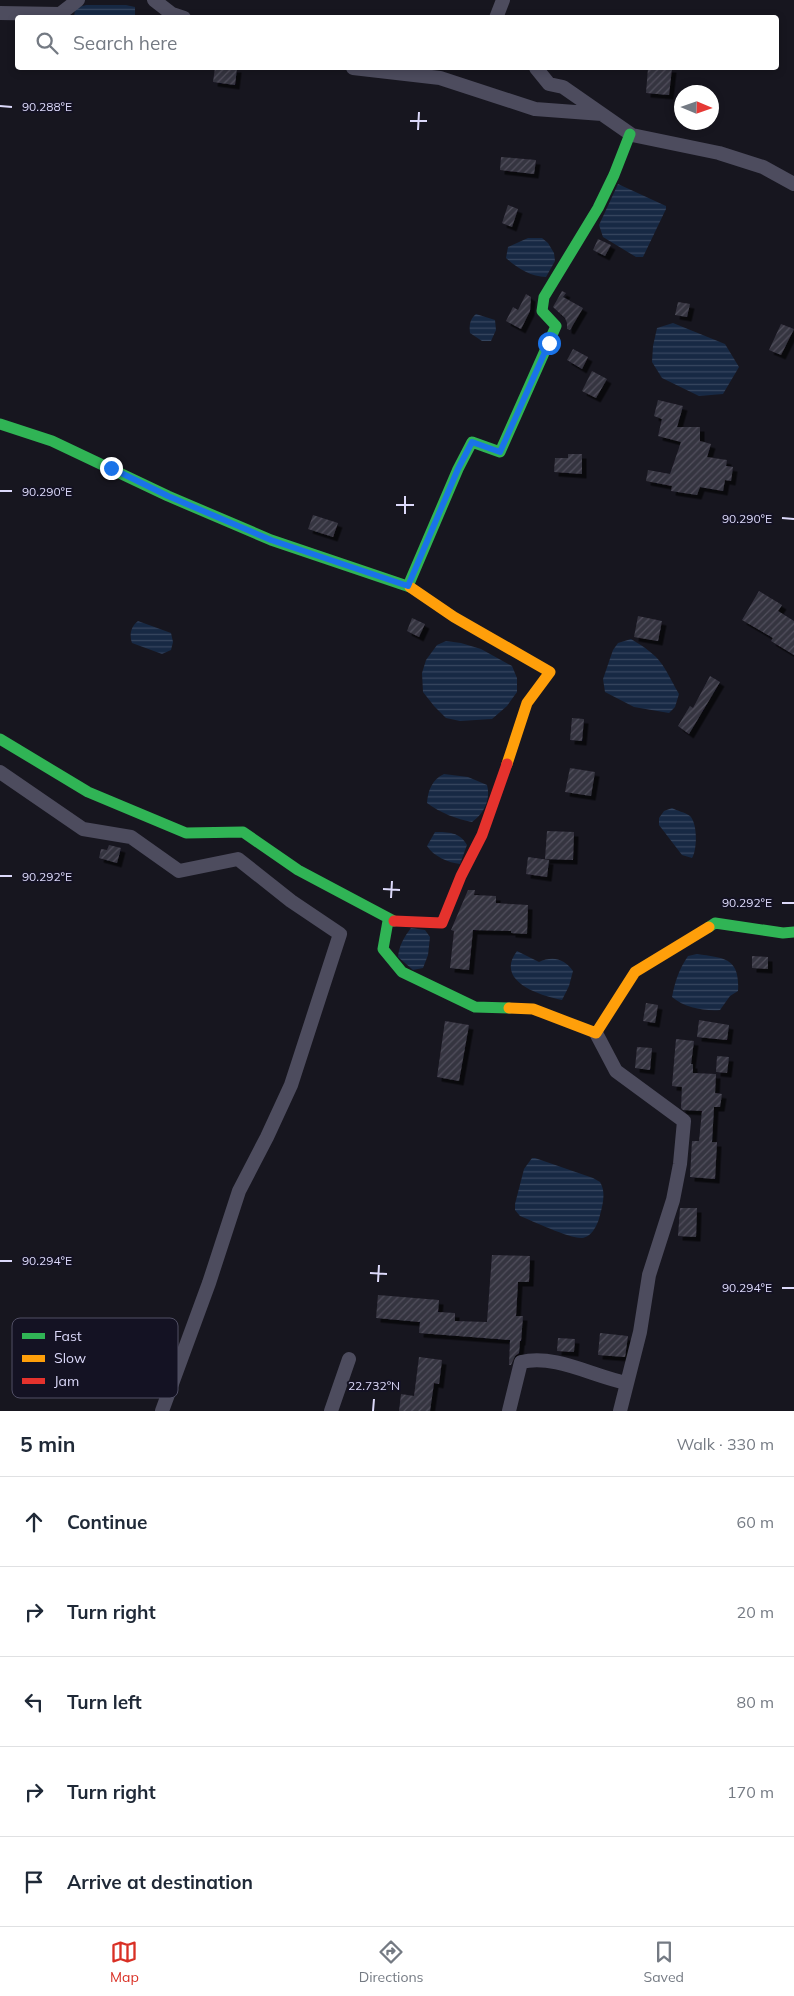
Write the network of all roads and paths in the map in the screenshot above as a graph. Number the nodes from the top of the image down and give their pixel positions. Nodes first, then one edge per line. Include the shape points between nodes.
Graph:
1 (78, 0) edge
2 (154, 0) edge
3 (503, 0) edge
4 (0, 13) edge
5 (175, 15) edge
6 (497, 15) edge
7 (370, 70) edge
8 (538, 70) edge
9 (603, 114) junction
10 (630, 134) junction
11 (794, 184) edge
12 (0, 424) edge
13 (408, 586) junction
14 (0, 738) edge
15 (0, 772) edge
16 (394, 921) junction
17 (794, 932) edge
18 (596, 1033) junction
19 (349, 1358) dead end
20 (178, 1367) edge
21 (627, 1383) junction
22 (167, 1398) edge
23 (162, 1411) edge
24 (330, 1411) edge
25 (510, 1411) edge
26 (620, 1411) edge

1 - 4 street via 60,14
2 - 5 street
3 - 6 street
7 - 9 street via 440,78 535,109
8 - 9 street via 549,84 563,88
9 - 10 street
10 - 11 street via 763,167
10 - 13 street via 598,208 540,306 542,314 556,326 500,452 472,442
12 - 13 street via 52,441 271,540
13 - 16 street via 454,617 550,672 527,702 482,835 442,923
14 - 16 street via 88,792 186,833 243,832 298,870
15 - 20 street via 83,829 131,837 179,871 238,859 340,934 291,1085 239,1191
16 - 18 street via 388,921 383,949 402,972 475,1007 533,1009
17 - 18 street via 715,923 635,972
18 - 21 street via 616,1071 684,1121 674,1200 649,1275 640,1332
19 - 24 street
21 - 25 street via 559,1363 535,1359 521,1362
21 - 26 street
22 - 23 street

